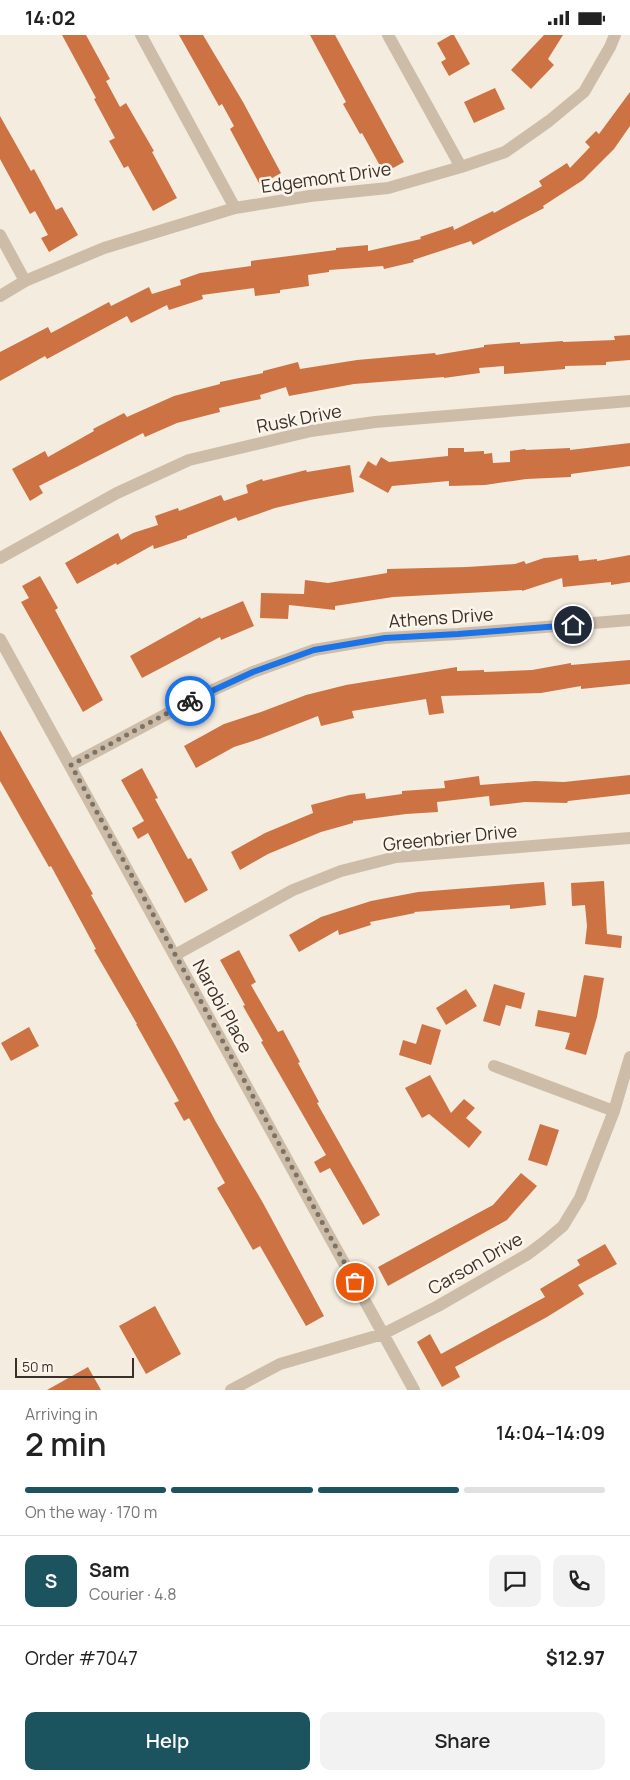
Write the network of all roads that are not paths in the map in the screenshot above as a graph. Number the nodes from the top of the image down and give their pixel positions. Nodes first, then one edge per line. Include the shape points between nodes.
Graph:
1 (141, 35) edge
2 (388, 35) edge
3 (615, 35) edge
4 (461, 167) junction
5 (235, 208) junction
6 (0, 235) edge
7 (25, 281) junction
8 (0, 296) edge
9 (630, 401) edge
10 (0, 559) edge
11 (630, 620) edge
12 (0, 639) edge
13 (71, 765) junction
14 (630, 838) edge
15 (175, 955) junction
16 (630, 1057) edge
17 (494, 1066) dead end
18 (614, 1111) junction
19 (383, 1334) junction
20 (231, 1390) edge
21 (414, 1390) edge

1 - 5 street
2 - 4 street
3 - 4 street, Edgemont Drive via 584,92 505,152
4 - 5 street, Edgemont Drive via 388,188
5 - 7 street, Edgemont Drive via 104,248
6 - 7 street
7 - 8 street, Edgemont Drive
9 - 10 street, Rusk Drive via 375,422 311,431 189,460 117,493
11 - 13 street, Athens Drive via 385,638 314,650 204,694
12 - 13 street, Narobi Place
13 - 15 street, Narobi Place
14 - 15 street, Greenbrier Drive via 396,857 341,871 293,890
15 - 19 street, Narobi Place
16 - 18 street, Carson Drive
17 - 18 street
18 - 19 street, Carson Drive via 580,1198 563,1226 528,1254
19 - 20 street, Carson Drive via 280,1364
19 - 21 street, Narobi Place

